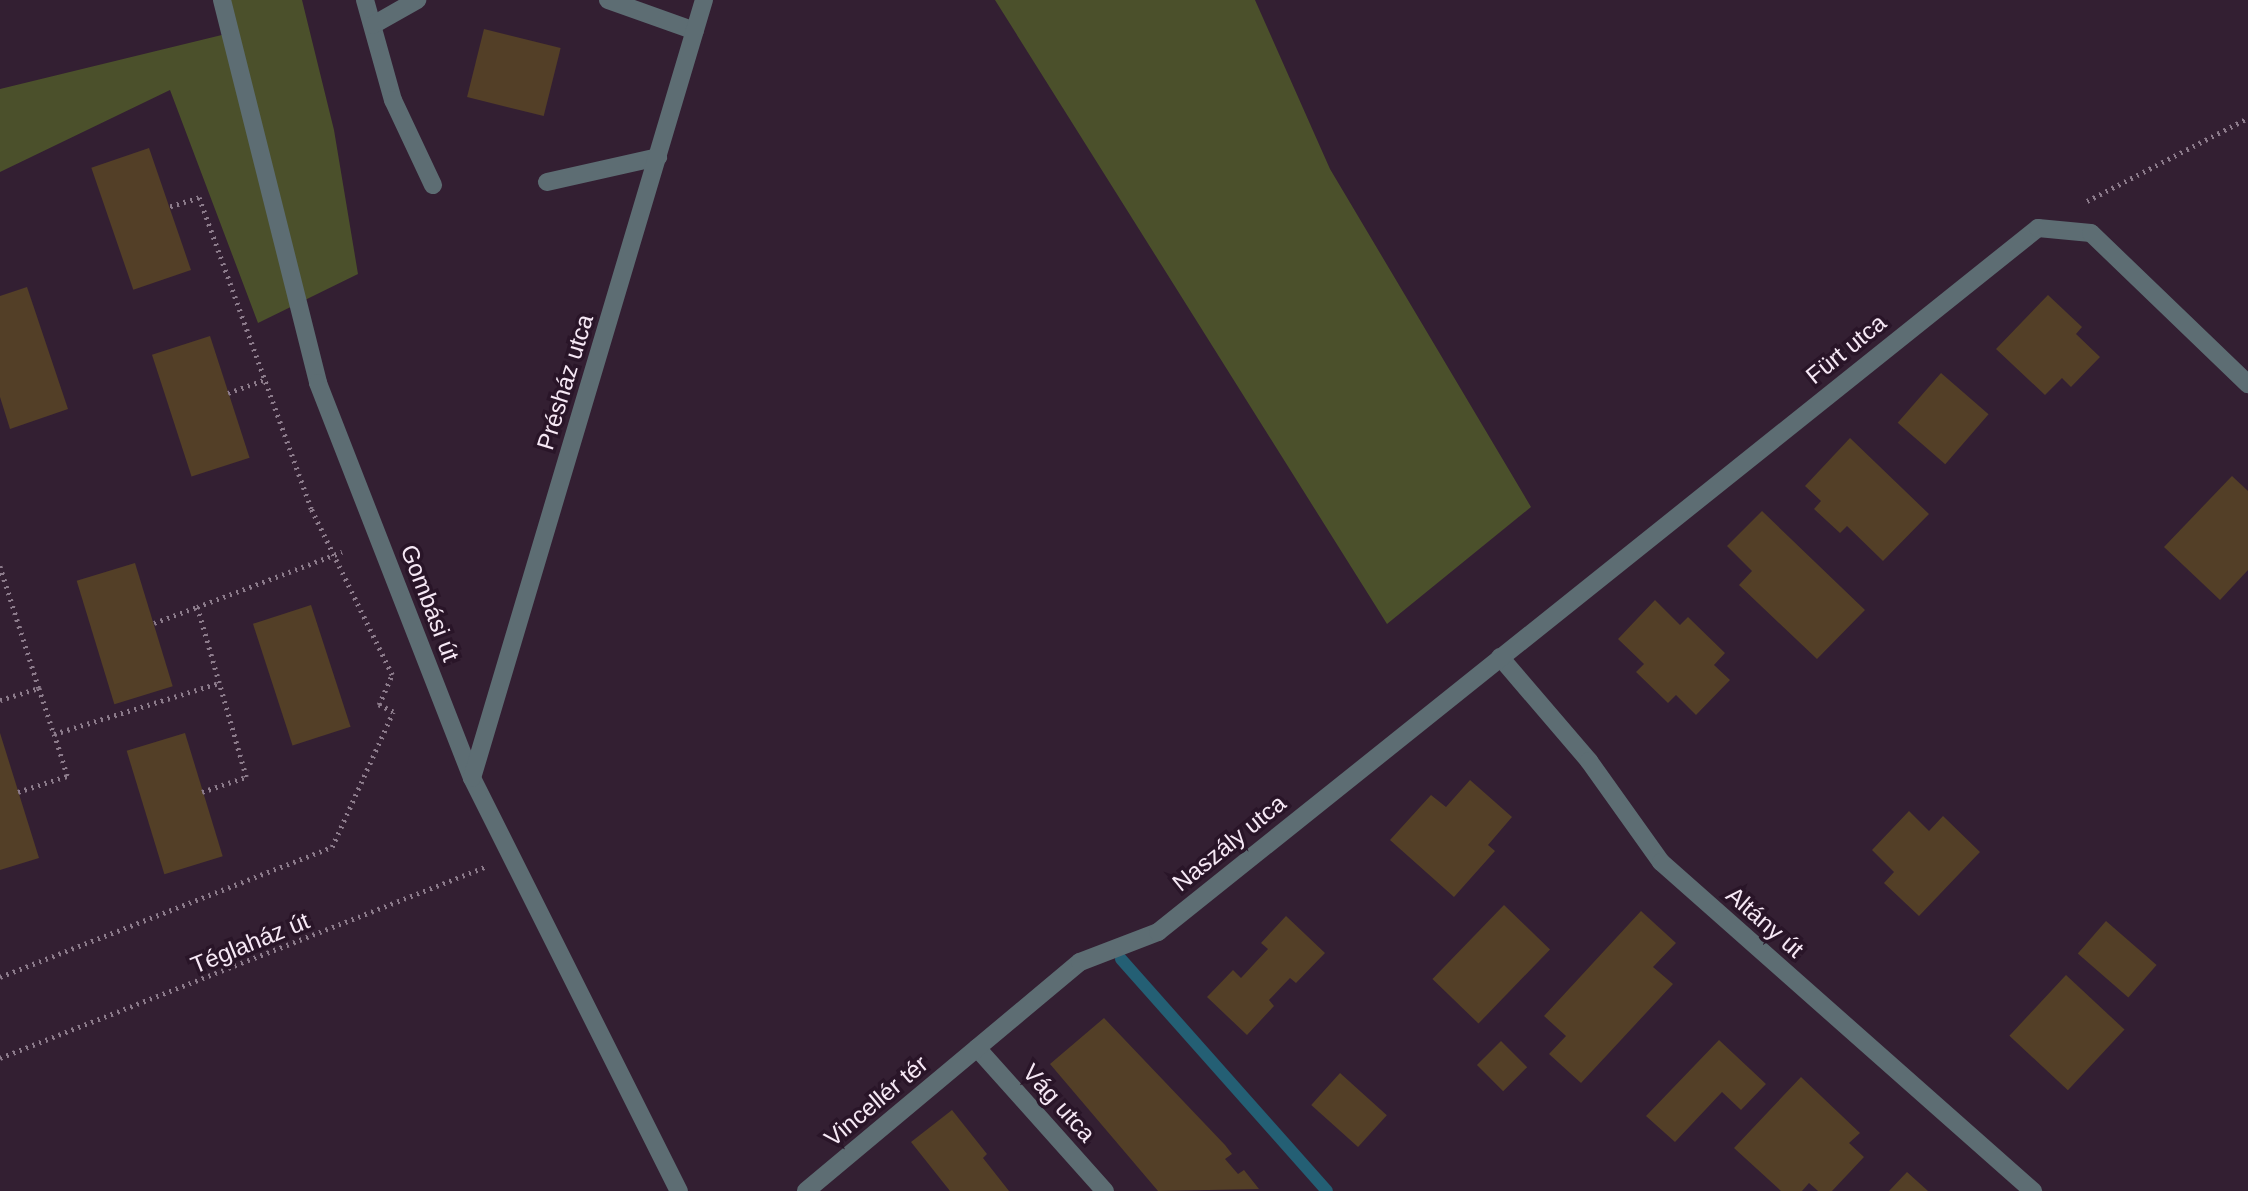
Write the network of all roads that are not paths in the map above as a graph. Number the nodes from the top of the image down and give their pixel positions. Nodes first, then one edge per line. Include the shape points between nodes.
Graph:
1 (222, 0) edge
2 (365, 0) edge
3 (416, 0) edge
4 (608, 0) edge
5 (704, 0) edge
6 (373, 25) junction
7 (695, 31) junction
8 (657, 157) junction
9 (547, 182) dead end
10 (433, 185) dead end
11 (2248, 384) edge
12 (1500, 657) junction
13 (472, 778) junction
14 (977, 1048) junction
15 (679, 1191) edge
16 (806, 1191) edge
17 (1105, 1191) edge
18 (2033, 1191) edge

1 - 13 street, Gombási út via 318,383
2 - 6 street
3 - 6 street
4 - 7 street
5 - 7 street, Présház utca
6 - 10 street via 393,100
7 - 8 street, Présház utca
8 - 9 street
8 - 13 street, Présház utca
11 - 12 street, Fürt utca via 2091,233 2038,228
12 - 14 street, Naszály utca via 1158,932 1080,962
12 - 18 street, Altány út via 1589,761 1661,862
13 - 15 street, Gombási út
14 - 16 street, Vincellér tér
14 - 17 street, Vág utca

